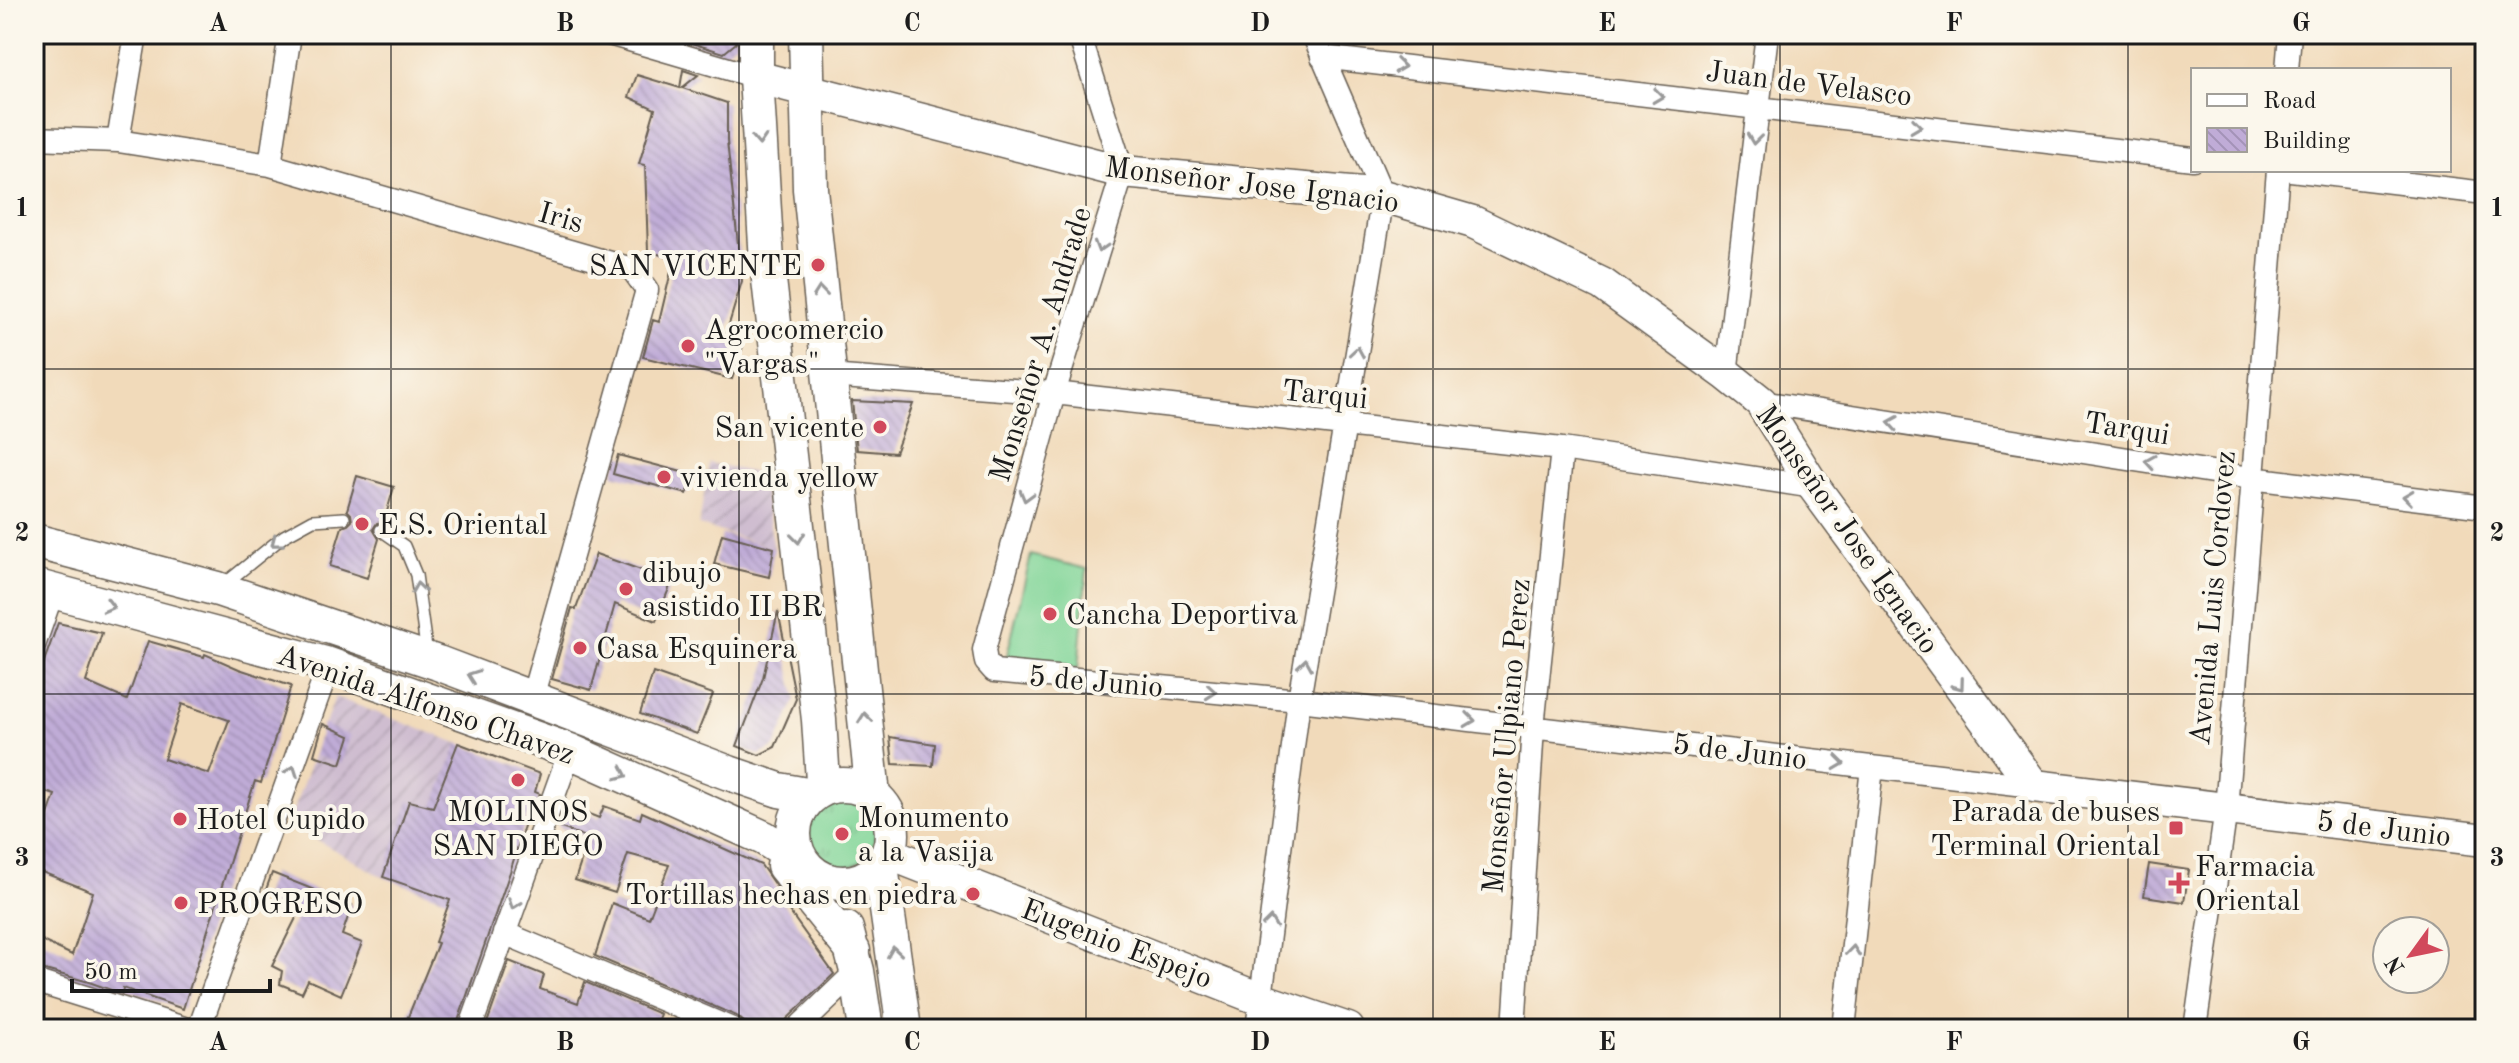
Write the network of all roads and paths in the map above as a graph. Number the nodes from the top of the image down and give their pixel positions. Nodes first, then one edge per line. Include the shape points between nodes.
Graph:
1 (136, 34) edge
2 (290, 34) edge
3 (609, 34) edge
4 (756, 34) edge
5 (806, 34) edge
6 (1079, 34) edge
7 (1313, 34) edge
8 (1767, 34) edge
9 (2290, 34) edge
10 (1322, 57) junction
11 (2287, 68) edge
12 (756, 77) junction
13 (805, 90) junction
14 (1758, 108) junction
15 (34, 138) edge
16 (118, 141) junction
17 (2191, 159) edge
18 (270, 165) junction
19 (1123, 172) junction
20 (2278, 172) edge
21 (2308, 172) edge
22 (2485, 193) edge
23 (1383, 196) junction
24 (1726, 374) junction
25 (829, 376) junction
26 (1054, 393) junction
27 (1761, 402) junction
28 (1345, 427) junction
29 (1562, 449) junction
30 (2251, 478) junction
31 (1814, 487) junction
32 (2485, 507) edge
33 (344, 518) dead end
34 (381, 530) dead end
35 (34, 541) edge
36 (43, 589) edge
37 (218, 589) junction
38 (34, 645) edge
39 (428, 660) junction
40 (329, 665) junction
41 (994, 671) joint
42 (532, 698) junction
43 (1299, 700) junction
44 (819, 720) junction
45 (1533, 727) junction
46 (570, 751) junction
47 (1872, 767) junction
48 (756, 782) junction
49 (2034, 786) junction
50 (816, 794) junction
51 (873, 795) junction
52 (2226, 809) junction
53 (746, 830) junction
54 (2485, 840) edge
55 (884, 860) junction
56 (803, 863) junction
57 (833, 882) junction
58 (504, 933) junction
59 (855, 961) junction
60 (34, 981) edge
61 (1259, 1014) edge
62 (187, 1029) edge
63 (199, 1029) edge
64 (470, 1029) edge
65 (732, 1029) edge
66 (797, 1029) edge
67 (866, 1029) edge
68 (904, 1029) edge
69 (1348, 1029) edge
70 (1514, 1029) edge
71 (1844, 1029) edge
72 (2195, 1029) edge

1 - 16 street
2 - 18 street
3 - 12 street
4 - 12 main road
5 - 13 main road
6 - 19 street
7 - 10 street
8 - 14 street
9 - 11 street
10 -> 14 street, Juan de Velasco
10 - 23 street
12 - 13 street, Monseñor Jose Ignacio
12 -> 44 main road via 767,262
13 - 19 street, Monseñor Jose Ignacio
25 -> 13 main road
14 -> 17 street, Juan de Velasco
14 -> 24 street
15 - 16 street, Iris
16 - 18 street, Iris
18 - 42 street, Iris via 632,269 641,277 647,290
19 - 23 street, Monseñor Jose Ignacio
19 -> 26 street, Monseñor A. Andrade
20 - 30 street, Avenida Luis Cordovez
21 - 22 street
23 - 24 street, Monseñor Jose Ignacio via 1473,222 1602,284
28 -> 23 street
24 - 27 street, Monseñor Jose Ignacio
25 - 26 street, Tarqui
51 -> 25 main road
26 - 28 street, Tarqui
26 -> 41 street, Monseñor A. Andrade via 984,650
30 -> 27 street, Tarqui
27 - 31 street, Monseñor Jose Ignacio
28 - 29 street, Tarqui
43 -> 28 street
29 - 31 street, Tarqui
29 - 45 street, Monseñor Ulpiano Perez
32 -> 30 street, Tarqui
30 - 52 street, Avenida Luis Cordovez
31 -> 49 street, Monseñor Jose Ignacio
33 -> 37 lane via 313,520 284,536
39 -> 34 lane via 416,575 404,546
35 - 37 main road, Avenida Alfonso Chavez
36 - 38 street
36 -> 40 main road, Avenida Alfonso Chavez
37 - 39 main road, Avenida Alfonso Chavez
42 -> 39 main road, Avenida Alfonso Chavez
40 - 46 main road, Avenida Alfonso Chavez
63 -> 40 street
41 -> 43 street, 5 de Junio
42 - 48 main road, Avenida Alfonso Chavez
43 -> 45 street, 5 de Junio
61 -> 43 street
44 - 48 main road via 812,755 801,770
44 - 50 main road via 823,781
45 -> 47 street, 5 de Junio
45 - 70 street, Monseñor Ulpiano Perez
46 -> 53 main road, Avenida Alfonso Chavez
46 -> 58 street
47 - 49 street, 5 de Junio
71 -> 47 street
48 - 50 main road, Avenida Alfonso Chavez
49 - 52 street, 5 de Junio
50 - 51 main road via 847,785
50 - 56 main road via 796,820 796,849
51 - 55 main road via 892,828
52 - 54 street, 5 de Junio
52 - 72 street, Avenida Luis Cordovez
53 - 56 main road, Avenida Alfonso Chavez
53 - 59 main road via 796,880
55 - 57 main road via 859,881
55 - 61 street, Eugenio Espejo
68 -> 55 main road
56 - 57 main road
57 - 59 main road
58 - 64 street
58 - 65 street
59 - 66 street
59 - 67 main road
60 - 62 street
61 - 69 street, Eugenio Espejo

